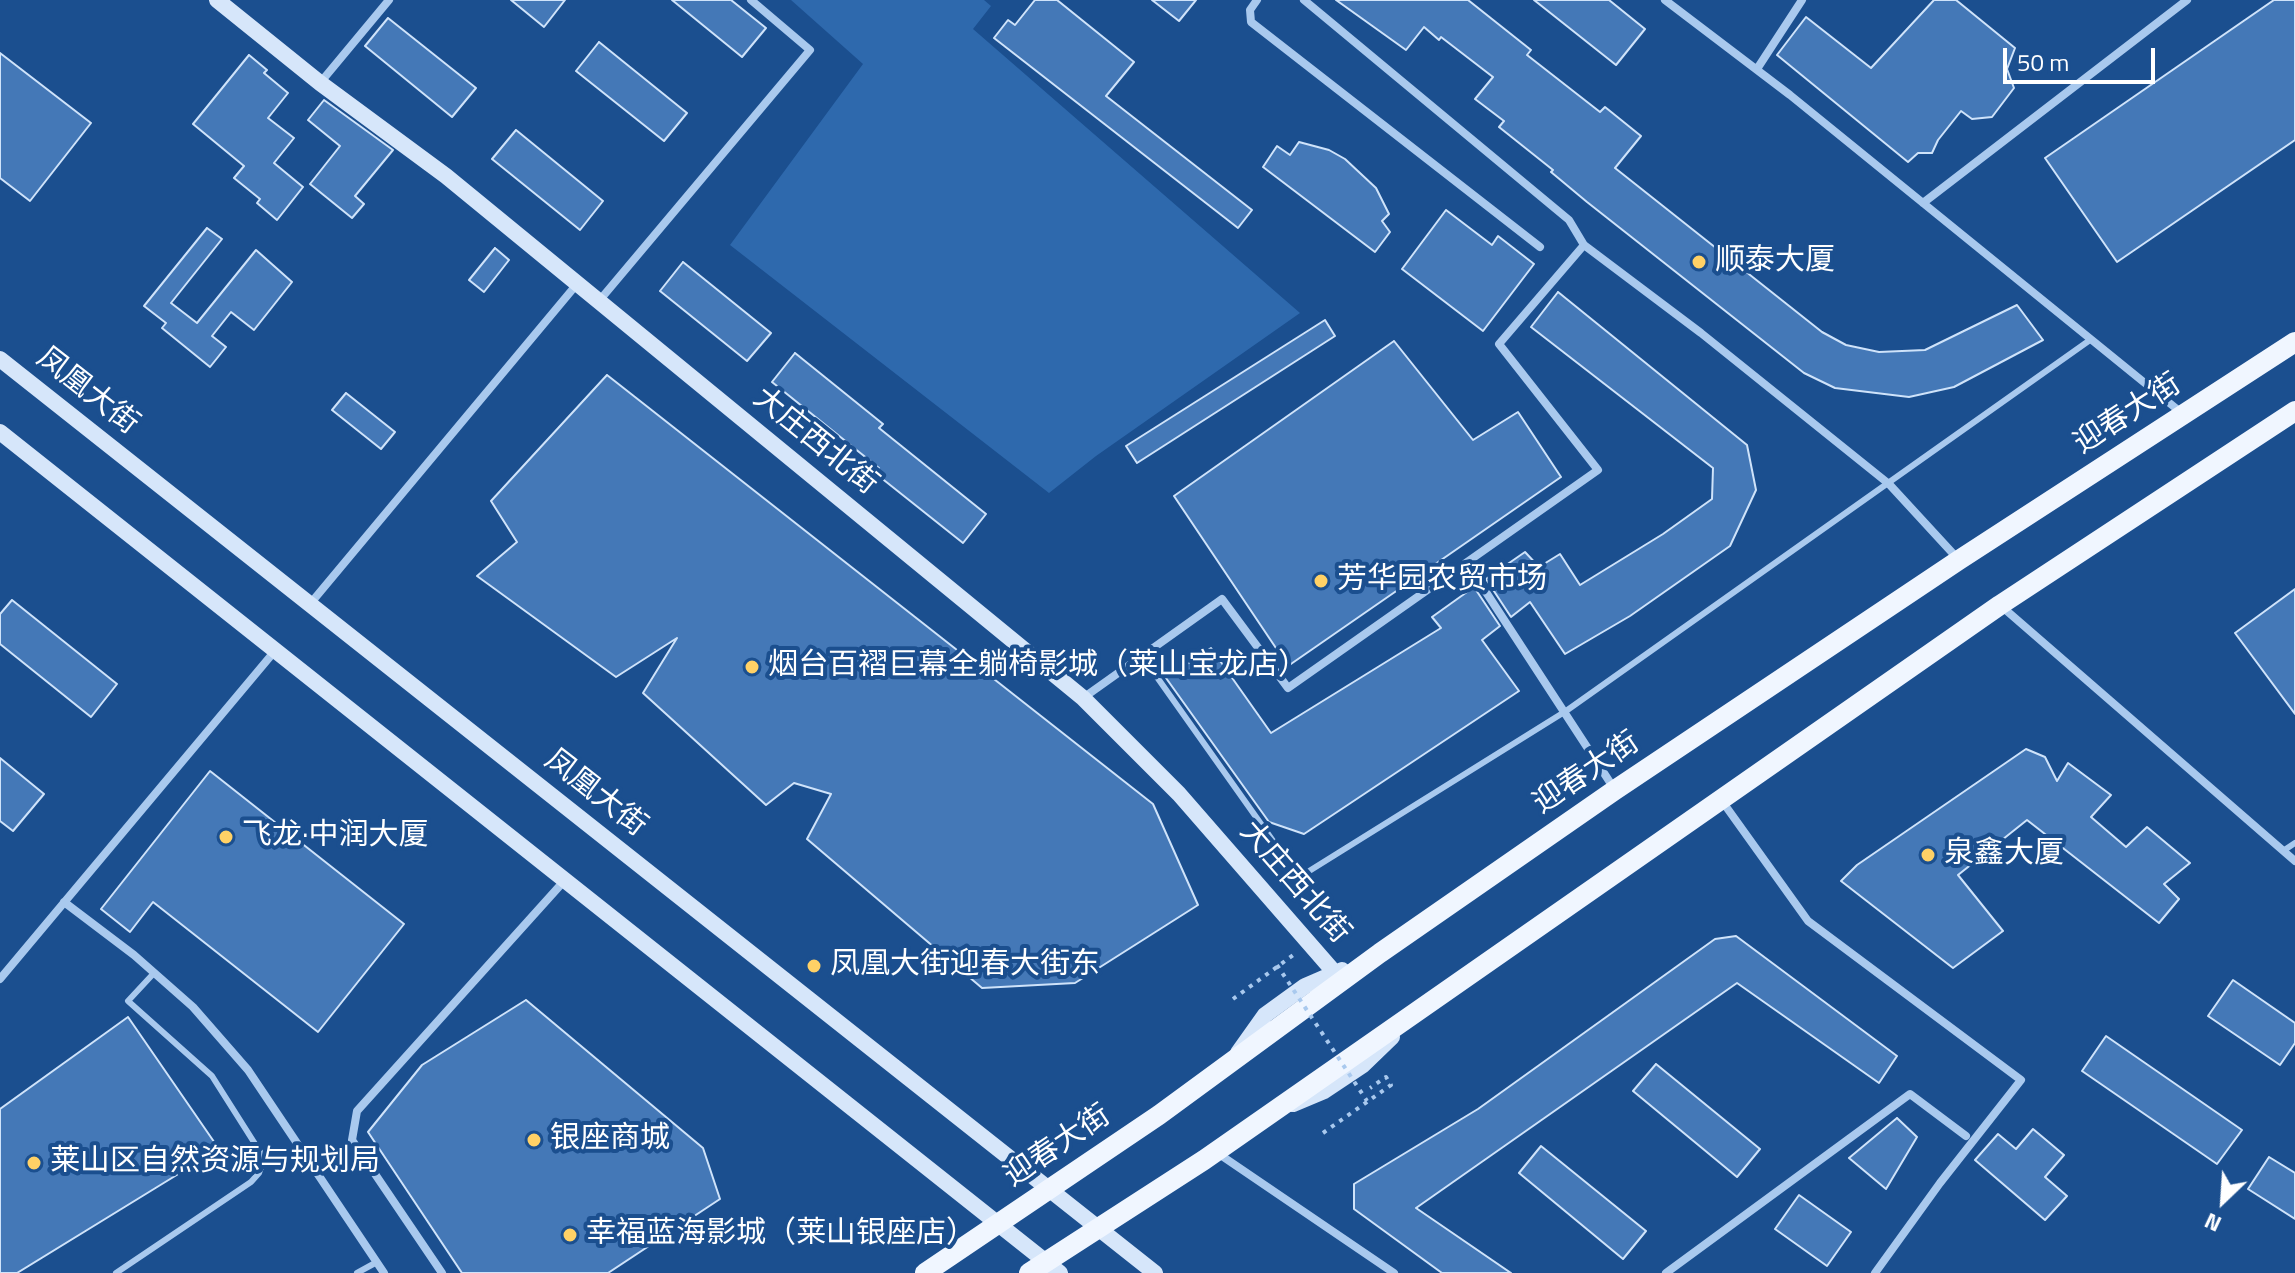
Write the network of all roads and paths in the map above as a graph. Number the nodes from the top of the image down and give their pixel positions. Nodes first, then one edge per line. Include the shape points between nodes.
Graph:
1 (389, 0) edge
2 (751, 0) edge
3 (1257, 0) edge
4 (1304, 0) edge
5 (1665, 0) edge
6 (1802, 0) edge
7 (2187, 0) edge
8 (224, 3) edge
9 (1757, 69) junction
10 (320, 83) junction
11 (1923, 203) junction
12 (1584, 245) junction
13 (1540, 247) dead end
14 (577, 283) junction
15 (599, 301) junction
16 (2090, 340) junction
17 (2295, 342) edge
18 (0, 359) edge
19 (2295, 411) edge
20 (2183, 415) junction
21 (0, 432) edge
22 (1889, 484) junction
23 (1959, 560) junction
24 (1467, 563) junction
25 (310, 604) junction
26 (2000, 605) junction
27 (274, 652) junction
28 (1142, 656) junction
29 (1083, 698) junction
30 (1566, 711) junction
31 (1615, 790) junction
32 (1721, 799) junction
33 (2295, 843) edge
34 (2283, 851) junction
35 (2295, 861) edge
36 (565, 880) junction
37 (64, 902) junction
38 (1299, 950) dead end
39 (1380, 953) junction
40 (1277, 965) junction
41 (154, 973) junction
42 (1335, 973) junction
43 (0, 979) edge
44 (1233, 999) dead end
45 (1230, 1063) junction
46 (1370, 1088) dead end
47 (1367, 1101) junction
48 (1323, 1133) dead end
49 (1966, 1136) dead end
50 (1216, 1152) junction
51 (1049, 1189) junction
52 (998, 1224) junction
53 (1098, 1229) junction
54 (377, 1262) junction
55 (1045, 1269) edge
56 (116, 1273) edge
57 (357, 1273) edge
58 (384, 1273) edge
59 (442, 1273) edge
60 (925, 1273) edge
61 (1155, 1273) edge
62 (1394, 1273) edge
63 (1666, 1273) edge
64 (1875, 1273) edge

1 - 10 street
2 - 15 street via 810,50
3 - 13 street via 1250,10 1251,22
4 - 12 street via 1569,220
5 - 9 street
6 - 9 street
7 - 11 street
8 - 10 main road, 大庄西北街
9 - 11 street
10 - 14 main road, 大庄西北街
11 - 16 street
12 - 22 street
12 - 24 street via 1499,344 1598,470
14 - 15 main road, 大庄西北街
14 - 25 street
15 - 29 main road, 大庄西北街
16 - 20 street
16 - 22 lane
17 - 20 main road, 迎春大街
18 - 25 main road, 凤凰大街
19 - 26 main road
20 - 23 main road, 迎春大街
21 - 27 main road
22 - 23 street
22 - 30 lane
23 - 31 main road, 迎春大街
24 - 28 street via 1288,688 1222,599
24 - 30 street
25 - 51 main road, 凤凰大街
26 - 32 main road
26 - 34 street
27 - 36 main road
27 - 37 street
28 - 29 street
28 - 30 lane via 1283,855 1306,873
29 - 42 main road, 大庄西北街 via 1179,794
30 - 31 street
31 - 39 main road, 迎春大街
32 - 50 main road
32 - 64 street via 1808,921 2021,1080
33 - 34 lane
34 - 35 street
36 - 52 main road
36 - 59 street via 357,1111 352,1140
37 - 41 street
37 - 43 street
38 - 40 path
39 - 42 main road
39 - 45 main road, 迎春大街
40 - 44 path
40 - 47 path, bridge
41 - 54 street via 193,1007 248,1070
41 - 56 lane via 128,1001 212,1076 264,1158 251,1182
42 - 45 main road via 1305,986 1265,1015
45 - 51 main road, 迎春大街
46 - 47 path via 1386,1077 1391,1085
47 - 48 path
49 - 63 street via 1910,1094
50 - 53 main road
50 - 62 street
51 - 52 main road, 迎春大街
51 - 53 main road, 凤凰大街
52 - 55 main road
52 - 60 main road, 迎春大街
53 - 55 main road
53 - 61 main road, 凤凰大街
54 - 57 lane
54 - 58 street

